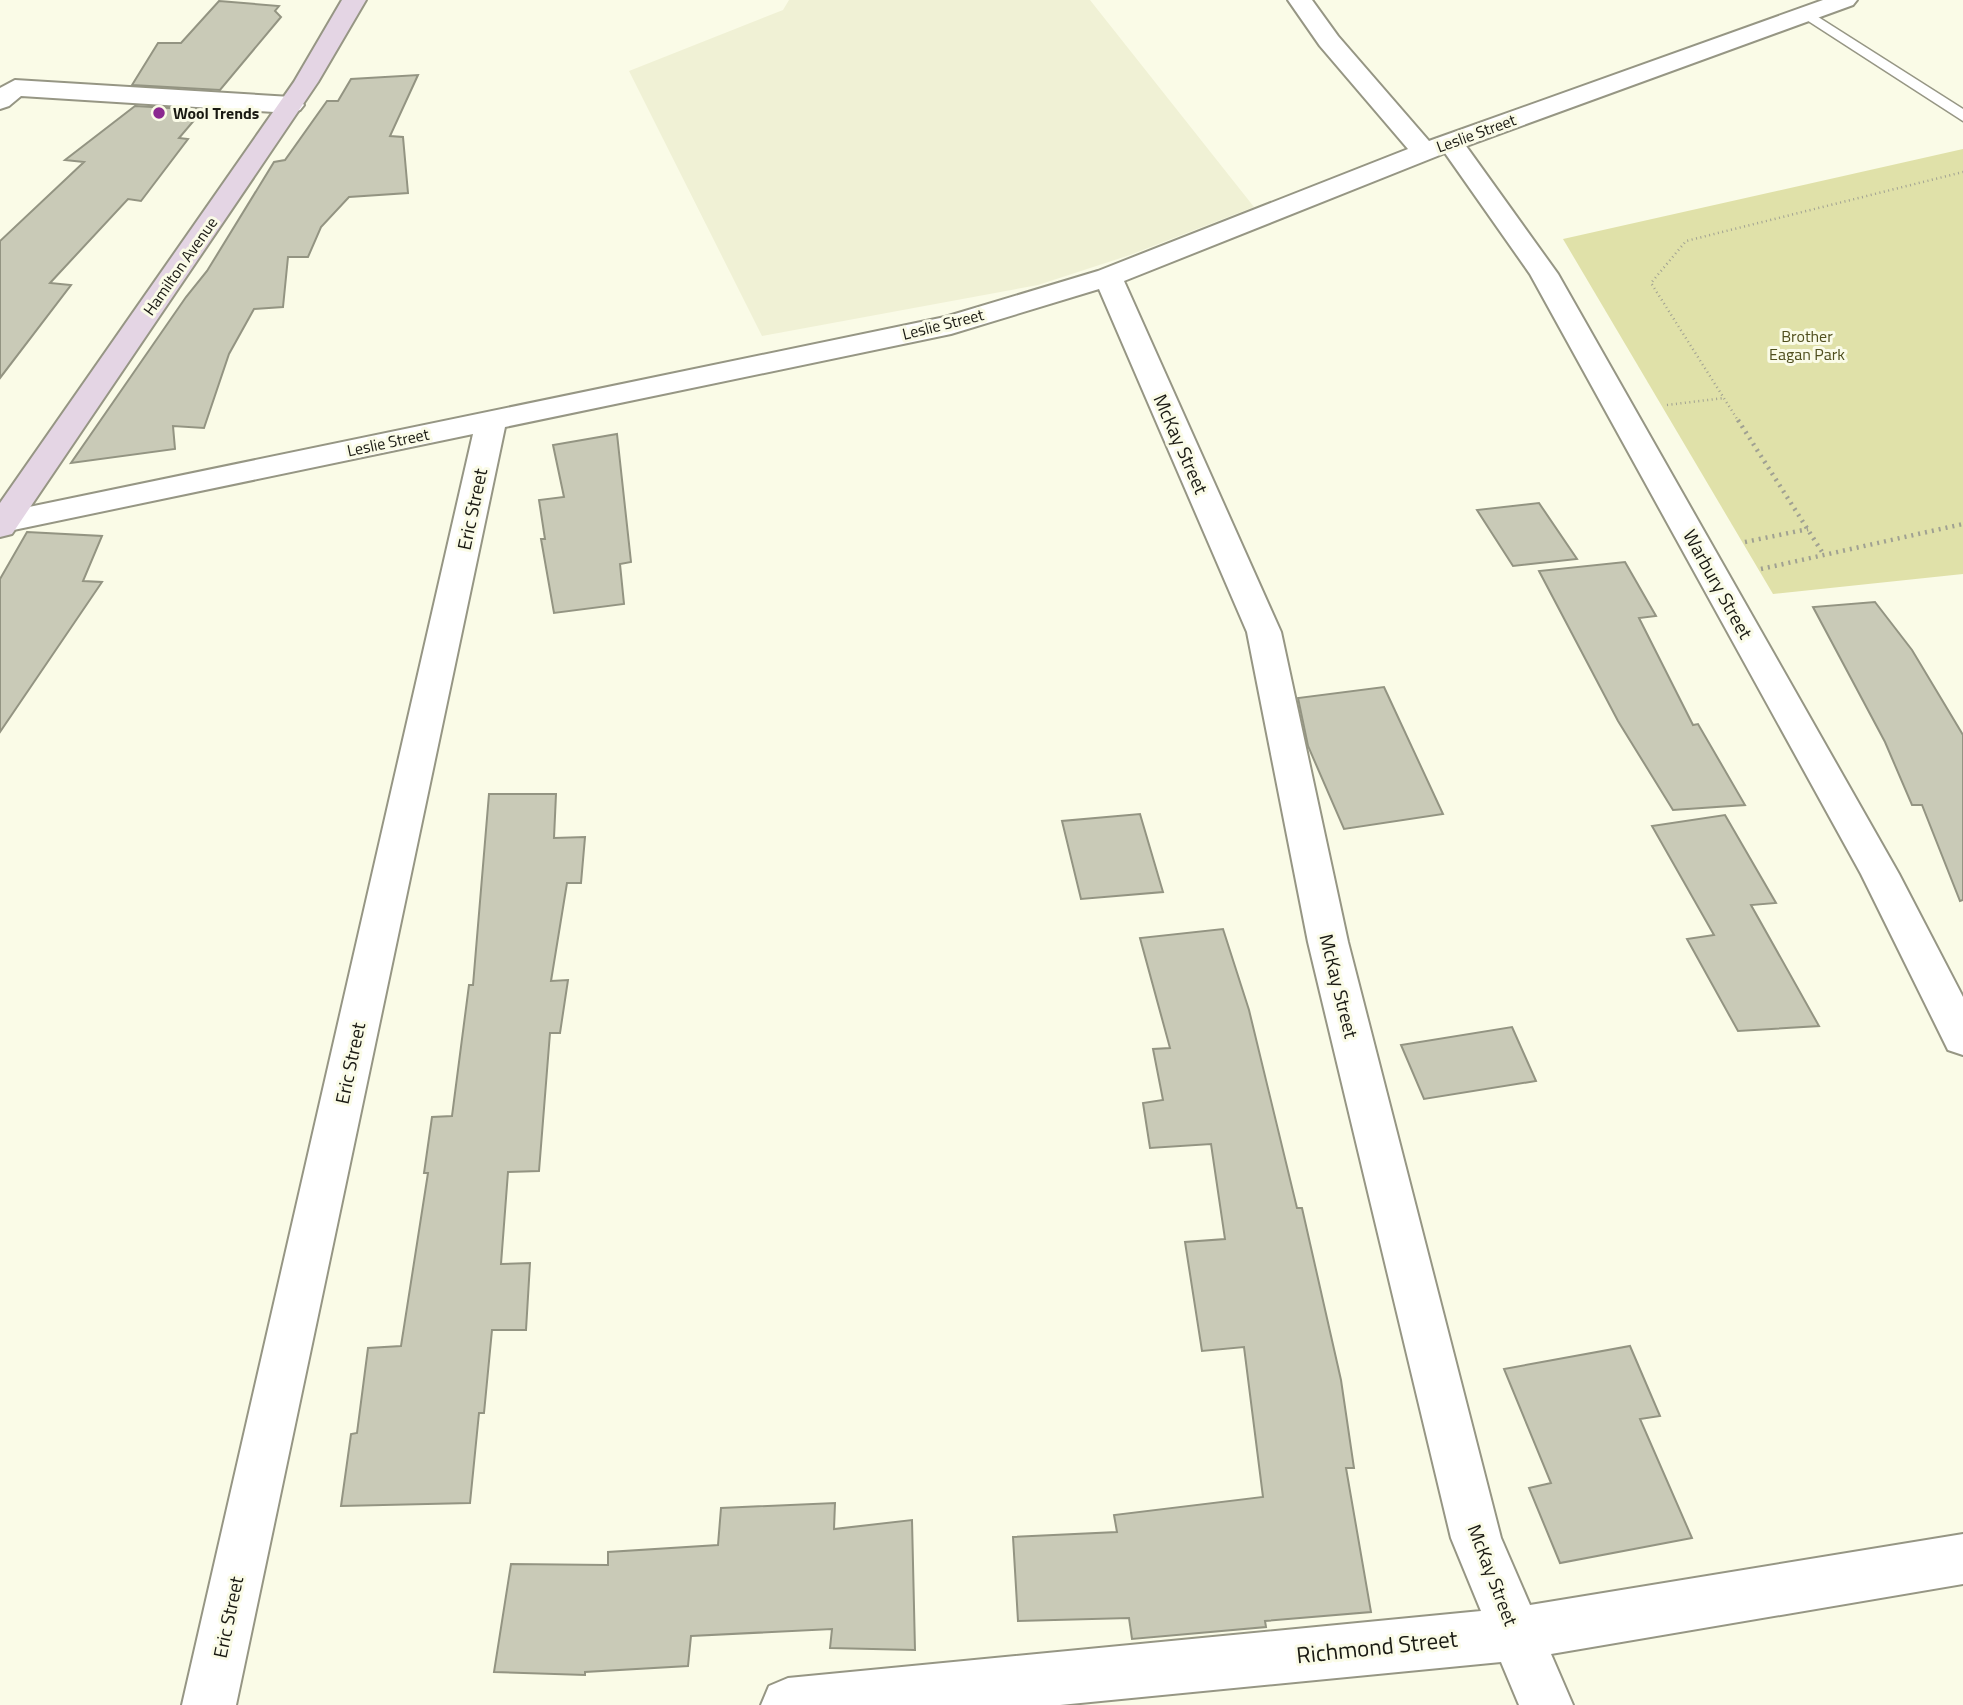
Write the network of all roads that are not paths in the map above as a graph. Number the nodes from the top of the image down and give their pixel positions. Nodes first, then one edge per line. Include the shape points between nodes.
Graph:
1 (354, 0) edge
2 (1300, 0) edge
3 (1845, 0) edge
4 (1804, 12) junction
5 (0, 101) edge
6 (291, 105) junction
7 (1963, 116) edge
8 (1437, 148) junction
9 (1108, 277) junction
10 (491, 421) junction
11 (2, 525) edge
12 (1963, 1038) edge
13 (1963, 1559) edge
14 (1516, 1634) junction
15 (209, 1705) edge
16 (788, 1705) edge
17 (1546, 1705) edge

1 - 6 street, Hamilton Avenue
2 - 8 street, Warbury Street via 1329,41
3 - 4 street, Leslie Street
4 - 7 lane
4 - 8 street, Leslie Street
5 - 6 street via 15,88
6 - 11 street, Hamilton Avenue
8 - 9 street, Leslie Street
8 - 12 street, Warbury Street via 1544,274 1880,874
9 - 10 street, Leslie Street via 951,324
9 - 14 street, McKay Street via 1264,632 1328,942 1476,1538
10 - 11 street, Leslie Street
10 - 15 street, Eric Street
13 - 14 street, Richmond Street
14 - 16 street, Richmond Street
14 - 17 street, McKay Street

